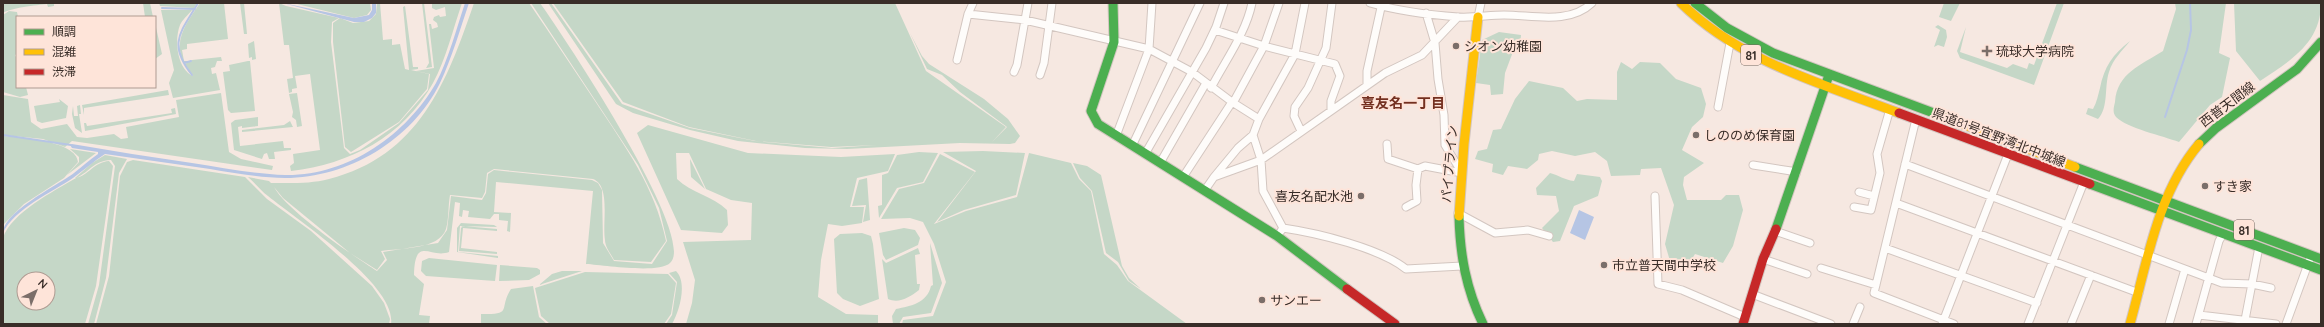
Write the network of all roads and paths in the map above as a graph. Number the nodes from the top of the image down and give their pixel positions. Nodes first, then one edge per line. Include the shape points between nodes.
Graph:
1 (973, 3) edge
2 (1028, 3) edge
3 (1052, 3) edge
4 (1113, 3) edge
5 (1152, 3) edge
6 (1200, 3) edge
7 (1224, 3) edge
8 (1252, 3) edge
9 (1279, 3) edge
10 (1305, 3) edge
11 (1332, 3) edge
12 (1370, 3) edge
13 (1481, 3) edge
14 (1592, 3) edge
15 (1682, 3) edge
16 (1695, 3) edge
17 (1382, 5) edge
18 (1426, 13) junction
19 (968, 14) junction
20 (1458, 17) junction
21 (1478, 17) junction
22 (1025, 20) junction
23 (1049, 26) junction
24 (1215, 30) junction
25 (1238, 38) junction
26 (1114, 42) junction
27 (2321, 42) edge
28 (1435, 43) junction
29 (1730, 43) junction
30 (1264, 46) junction
31 (1149, 49) junction
32 (1295, 54) junction
33 (957, 60) dead end
34 (1172, 61) junction
35 (1321, 61) junction
36 (1014, 72) dead end
37 (1192, 72) junction
38 (1040, 75) dead end
39 (1829, 75) junction
40 (1208, 85) junction
41 (1367, 85) junction
42 (1825, 85) junction
43 (1232, 103) junction
44 (1718, 107) dead end
45 (1890, 109) junction
46 (1331, 110) junction
47 (1259, 119) junction
48 (1916, 119) junction
49 (1301, 131) junction
50 (1253, 135) junction
51 (1116, 136) junction
52 (1387, 144) dead end
53 (2012, 144) junction
54 (1132, 146) junction
55 (1145, 154) junction
56 (2009, 154) junction
57 (1261, 160) junction
58 (1160, 163) junction
59 (1905, 164) junction
60 (1753, 165) dead end
61 (1418, 169) junction
62 (1462, 173) junction
63 (1796, 174) junction
64 (1183, 177) junction
65 (1214, 177) junction
66 (2084, 182) junction
67 (1205, 190) junction
68 (1859, 192) dead end
69 (1655, 196) dead end
70 (1874, 196) junction
71 (1992, 198) junction
72 (2166, 201) junction
73 (1896, 203) junction
74 (1854, 206) dead end
75 (1406, 207) dead end
76 (2163, 211) junction
77 (1458, 213) junction
78 (2068, 225) junction
79 (1283, 228) junction
80 (1775, 231) junction
81 (2223, 234) junction
82 (1978, 235) junction
83 (1277, 236) junction
84 (1549, 236) dead end
85 (1810, 244) dead end
86 (2259, 247) junction
87 (1885, 248) junction
88 (2149, 256) junction
89 (2311, 256) junction
90 (1763, 259) junction
91 (2321, 259) edge
92 (2053, 262) junction
93 (2308, 265) junction
94 (1462, 266) junction
95 (1821, 268) dead end
96 (2185, 269) junction
97 (2321, 270) edge
98 (1807, 274) dead end
99 (2091, 275) junction
100 (1961, 277) junction
101 (2210, 278) junction
102 (2252, 284) junction
103 (1876, 285) junction
104 (2271, 288) dead end
105 (2139, 292) junction
106 (1752, 294) junction
107 (2037, 303) junction
108 (1860, 307) dead end
109 (2199, 315) junction
110 (2246, 320) junction
111 (1744, 321) edge
112 (1943, 322) edge
113 (1395, 324) edge
114 (1483, 324) edge
115 (1831, 324) edge
116 (1853, 324) edge
117 (1954, 324) edge
118 (2028, 324) edge
119 (2071, 324) edge
120 (2130, 324) edge
121 (2169, 324) edge
122 (2196, 324) edge
123 (2276, 324) edge
124 (2286, 324) edge

1 - 19 street
2 - 22 street
3 - 23 street
4 - 26 street
5 - 31 street
6 - 34 street
7 - 24 street
8 - 25 street
9 - 30 street
10 - 32 street
11 - 35 street via 1330,28
12 - 17 street
13 - 21 street, パイプライン
14 - 21 street via 1583,11 1566,16 1504,14
15 - 29 street, 県道81号宜野湾北中城線 / 81 via 1709,29
16 - 39 street, 県道81号宜野湾北中城線 / 81 via 1743,39
17 - 18 street
17 - 41 street via 1367,71
18 - 20 street
18 - 28 street
19 - 22 street
19 - 33 street
20 - 21 street
20 - 28 street
21 - 62 street, パイプライン
22 - 23 street
22 - 36 street
23 - 26 street
23 - 38 street
24 - 25 street
24 - 37 street
25 - 30 street
25 - 40 street
26 - 31 street
26 - 51 street via 1091,111 1098,124
27 - 72 street, 西普天間線 via 2299,67 2203,139 2186,160
28 - 41 street via 1422,55 1384,73
28 - 62 street via 1445,145
29 - 42 street, 県道81号宜野湾北中城線 / 81 via 1768,63
29 - 44 street
30 - 32 street
30 - 43 street
31 - 34 street
31 - 51 street
32 - 35 street
32 - 47 street
34 - 37 street
34 - 54 street
35 - 46 street via 1335,64 1340,76 1331,101
35 - 49 street via 1295,107 1294,116
37 - 40 street
37 - 55 street
39 - 42 street
39 - 53 street, 県道81号宜野湾北中城線 / 81
40 - 43 street
40 - 58 street
41 - 46 street
42 - 45 street, 県道81号宜野湾北中城線 / 81
42 - 63 street
43 - 47 street
43 - 64 street
45 - 48 street, 県道81号宜野湾北中城線 / 81
45 - 70 street via 1877,154 1880,173
46 - 49 street
47 - 50 street
48 - 56 street, 県道81号宜野湾北中城線 / 81
48 - 59 street
49 - 57 street
50 - 57 street
50 - 65 street via 1238,148
51 - 54 street
52 - 61 street via 1388,159
53 - 56 street
53 - 72 street, 県道81号宜野湾北中城線 / 81
54 - 55 street
55 - 58 street
56 - 66 street, 県道81号宜野湾北中城線 / 81
56 - 71 street
57 - 65 street
57 - 79 street via 1263,190
58 - 64 street
59 - 71 street
59 - 73 street
60 - 63 street
61 - 62 street via 1425,166
61 - 75 street via 1417,201
62 - 77 street, パイプライン
63 - 80 street
64 - 67 street
65 - 67 street
66 - 76 street, 県道81号宜野湾北中城線 / 81
66 - 78 street
67 - 83 street
68 - 70 street
69 - 111 street via 1658,284 1682,290
70 - 74 street via 1871,210
71 - 78 street
71 - 82 street
72 - 76 street, 西普天間線
72 - 89 street, 県道81号宜野湾北中城線 / 81
73 - 82 street
73 - 87 street
76 - 81 street, 県道81号宜野湾北中城線 / 81
76 - 88 street, 西普天間線
77 - 84 street via 1495,233 1528,230
77 - 94 street, パイプライン
78 - 88 street
78 - 92 street
79 - 83 street
79 - 94 street via 1318,234 1394,260 1406,269
80 - 85 street
80 - 90 street
81 - 86 street, 県道81号宜野湾北中城線 / 81
81 - 101 street
82 - 92 street
82 - 100 street
83 - 113 street
86 - 93 street, 県道81号宜野湾北中城線 / 81
86 - 102 street
87 - 100 street
87 - 103 street
88 - 96 street
88 - 105 street, 西普天間線
89 - 91 street, 県道81号宜野湾北中城線 / 81
89 - 93 street
90 - 98 street
90 - 106 street
92 - 99 street
92 - 107 street
93 - 97 street, 県道81号宜野湾北中城線 / 81
93 - 124 street
94 - 114 street, パイプライン via 1468,293
95 - 103 street
96 - 101 street
96 - 121 street
99 - 105 street
99 - 119 street
100 - 107 street
100 - 112 street
101 - 102 street via 2222,283
101 - 109 street
102 - 104 street
102 - 110 street
103 - 112 street via 1874,293
105 - 120 street, 西普天間線
106 - 111 street
106 - 115 street
107 - 118 street
108 - 116 street
109 - 110 street
109 - 122 street
110 - 123 street
112 - 117 street

